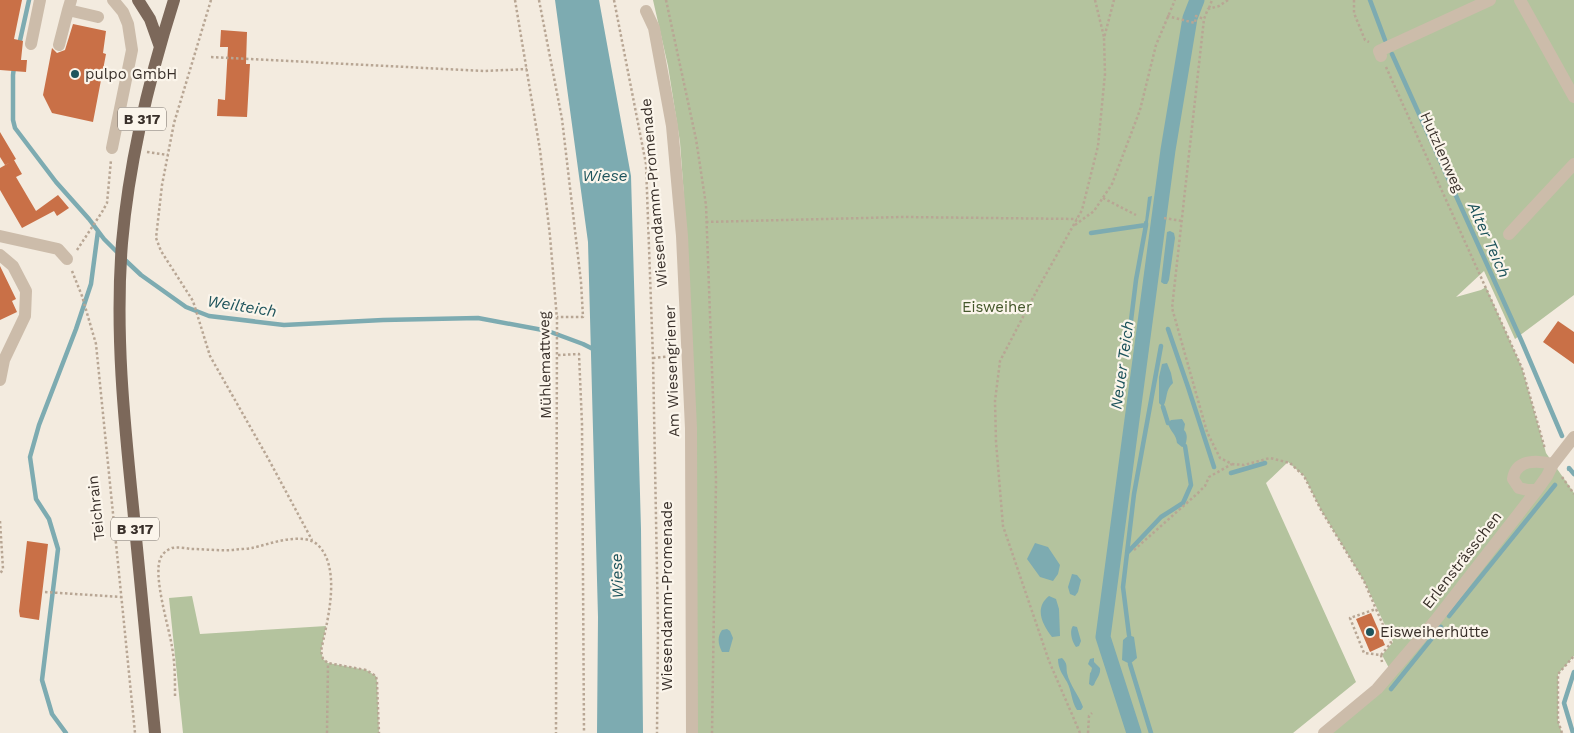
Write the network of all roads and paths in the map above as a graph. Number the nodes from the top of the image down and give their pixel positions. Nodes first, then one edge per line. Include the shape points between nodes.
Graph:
1 (40, 0) edge
2 (113, 0) edge
3 (138, 0) edge
4 (174, 0) edge
5 (211, 0) edge
6 (515, 0) edge
7 (539, 0) edge
8 (614, 0) edge
9 (666, 0) edge
10 (1096, 0) edge
11 (1114, 0) edge
12 (1174, 0) edge
13 (1212, 0) edge
14 (1228, 0) edge
15 (1354, 0) edge
16 (1490, 0) edge
17 (1520, 0) edge
18 (70, 5) edge
19 (1208, 9) junction
20 (646, 11) dead end
21 (1167, 16) junction
22 (98, 17) dead end
23 (1204, 19) junction
24 (1104, 38) junction
25 (31, 44) dead end
26 (59, 45) dead end
27 (160, 46) junction
28 (1380, 54) junction
29 (211, 57) dead end
30 (527, 69) junction
31 (1574, 97) edge
32 (112, 148) joint
33 (136, 150) junction
34 (168, 156) junction
35 (1574, 164) edge
36 (1103, 198) junction
37 (1136, 215) dead end
38 (1164, 218) dead end
39 (1077, 219) junction
40 (1182, 221) junction
41 (706, 222) junction
42 (1074, 226) junction
43 (1509, 234) dead end
44 (0, 236) edge
45 (85, 238) dead end
46 (0, 256) edge
47 (67, 259) dead end
48 (76, 283) dead end
49 (557, 318) junction
50 (558, 355) junction
51 (677, 356) dead end
52 (653, 358) junction
53 (0, 380) edge
54 (1574, 436) edge
55 (1232, 464) junction
56 (1553, 464) junction
57 (1537, 490) junction
58 (1574, 494) edge
59 (0, 521) edge
60 (312, 540) junction
61 (1134, 550) dead end
62 (0, 574) edge
63 (45, 592) dead end
64 (122, 597) junction
65 (1376, 609) junction
66 (1380, 655) junction
67 (1574, 656) edge
68 (328, 663) junction
69 (1389, 675) junction
70 (174, 696) dead end
71 (1092, 713) dead end
72 (135, 733) edge
73 (155, 733) edge
74 (327, 733) edge
75 (379, 733) edge
76 (556, 733) edge
77 (584, 733) edge
78 (657, 733) edge
79 (692, 733) edge
80 (712, 733) edge
81 (1080, 733) edge
82 (1088, 733) edge
83 (1324, 733) edge
84 (1562, 733) edge

1 - 25 street
2 - 32 street via 128,24 132,50
3 - 27 main road via 150,19
4 - 27 main road, B 317
5 - 34 path via 174,123
6 - 30 path, Mühlemattweg
7 - 49 path via 562,119 583,317
8 - 52 path via 646,164
9 - 41 path via 696,139
10 - 24 path
11 - 24 path
12 - 21 path
13 - 19 path
14 - 19 path
15 - 28 path, Hutzlenweg via 1354,13 1365,40 1376,46
16 - 28 street
17 - 31 street
18 - 22 street
18 - 26 street
19 - 23 path
20 - 79 street, Am Wiesengriener via 654,28 672,126 682,236 691,428
21 - 23 path via 1194,23 1196,16
21 - 36 path via 1127,147
23 - 40 path
24 - 39 path via 1105,74 1098,146
27 - 33 main road, B 317
28 - 56 path, Hutzlenweg via 1522,368 1546,453
29 - 30 path via 484,71
30 - 49 path, Mühlemattweg via 540,150
32 - 45 path via 107,202
33 - 34 path
33 - 73 main road, B 317 via 122,244 121,332 124,412
34 - 60 path via 156,238 193,301 210,356
35 - 43 street
36 - 37 path
36 - 42 path via 1094,211
38 - 40 path
39 - 41 path via 903,217
39 - 42 path
40 - 55 path via 1172,308 1207,432 1220,458
41 - 80 path via 716,480
42 - 81 path via 1000,361 995,401 1003,526 1049,661
44 - 47 street via 58,249
46 - 53 street via 13,266 26,291 25,316 4,360
48 - 64 path, Teichrain via 96,344
49 - 50 path, Mühlemattweg
50 - 76 path, Mühlemattweg
50 - 77 path via 579,354
51 - 52 path
52 - 78 path
54 - 56 street, Erlensträsschen
55 - 61 path via 1209,477 1198,493
55 - 65 path via 1244,466 1270,458 1290,463 1304,476 1364,581
56 - 57 street, Erlensträsschen
56 - 57 street via 1541,461 1524,464 1514,472 1513,479 1519,488
56 - 58 path, Hutzlenweg
57 - 69 street, Erlensträsschen
59 - 62 path via 3,569
60 - 68 path via 323,552 330,568 331,590 321,651
60 - 70 path via 291,539 230,550 175,548 164,553 160,558 158,579 175,666
63 - 64 path
64 - 72 path, Teichrain
65 - 66 path via 1391,643
65 - 66 path via 1350,618 1364,654
66 - 69 path
67 - 84 path via 1558,674 1558,721
68 - 74 path
68 - 75 path via 366,670 376,676
69 - 83 street, Erlensträsschen
71 - 82 path via 1088,716

